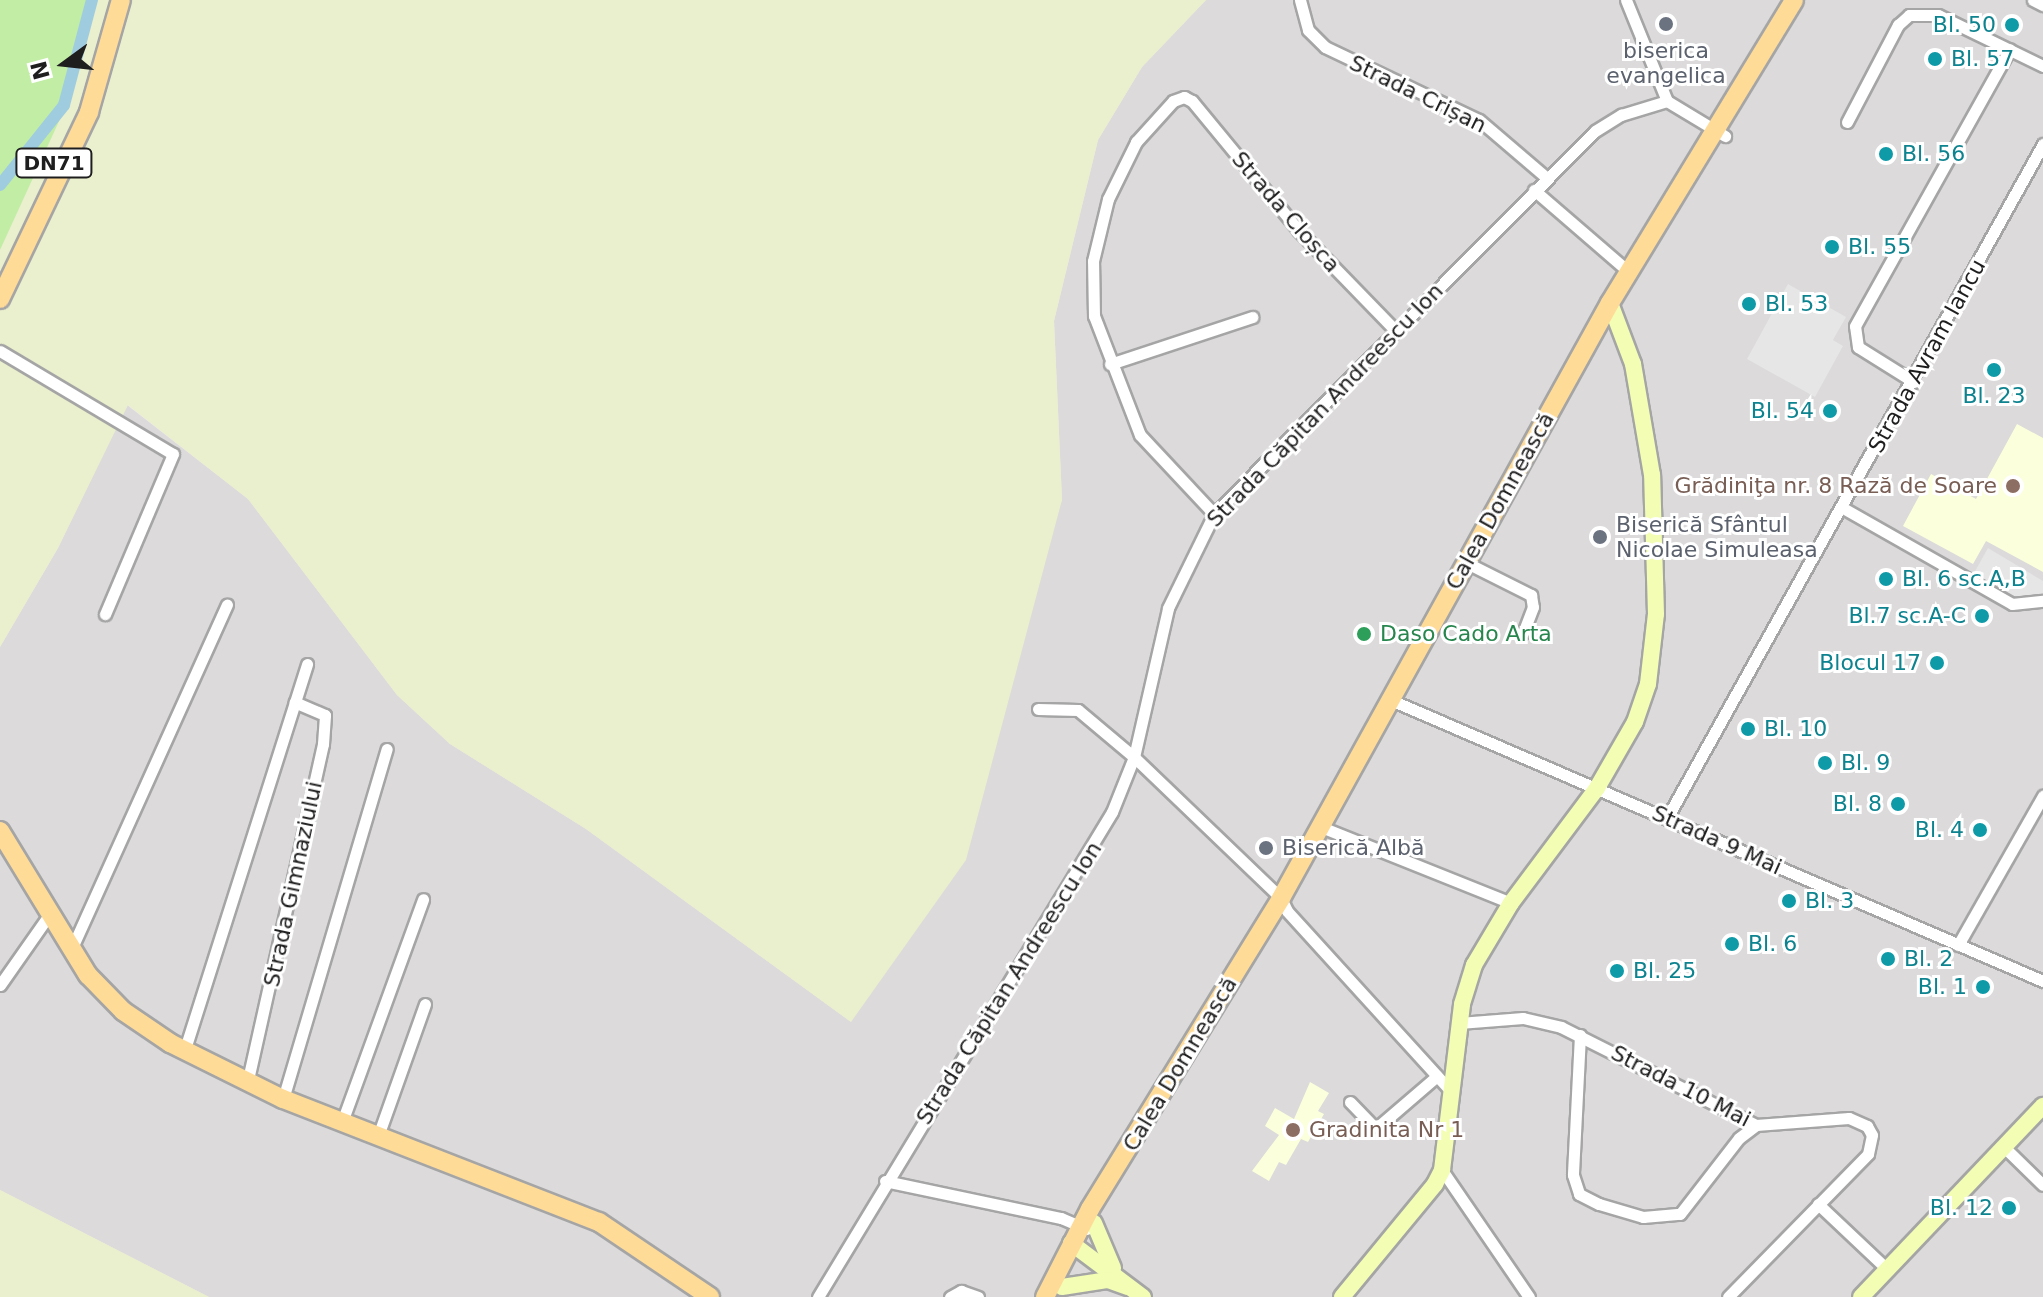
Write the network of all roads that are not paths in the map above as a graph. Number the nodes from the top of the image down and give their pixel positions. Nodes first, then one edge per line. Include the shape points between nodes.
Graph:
1 (110, 0) edge
2 (121, 0) edge
3 (1626, 0) edge
4 (1794, 0) edge
5 (1806, 0) edge
6 (2033, 0) edge
7 (1298, 1) edge
8 (2043, 5) edge
9 (2010, 49) junction
10 (2043, 66) edge
11 (1667, 101) junction
12 (1847, 122) dead end
13 (1720, 134) junction
14 (2043, 144) edge
15 (1547, 178) junction
16 (1534, 190) junction
17 (1629, 272) junction
18 (0, 277) edge
19 (0, 299) edge
20 (1613, 309) junction
21 (1252, 317) dead end
22 (1394, 329) junction
23 (0, 351) edge
24 (1110, 364) junction
25 (1914, 382) junction
26 (1843, 508) junction
27 (1214, 514) junction
28 (1475, 567) junction
29 (2043, 601) edge
30 (227, 605) dead end
31 (105, 614) dead end
32 (1523, 633) dead end
33 (307, 664) dead end
34 (295, 702) junction
35 (1396, 702) junction
36 (1038, 709) dead end
37 (387, 749) dead end
38 (1134, 757) junction
39 (1597, 788) junction
40 (2043, 796) edge
41 (1667, 818) junction
42 (1326, 829) junction
43 (0, 831) edge
44 (423, 899) dead end
45 (1511, 903) junction
46 (1284, 904) junction
47 (49, 915) junction
48 (1958, 945) junction
49 (71, 950) junction
50 (2043, 981) edge
51 (0, 985) edge
52 (425, 1004) dead end
53 (1459, 1023) junction
54 (1580, 1035) junction
55 (184, 1052) junction
56 (1437, 1076) junction
57 (247, 1084) junction
58 (1450, 1090) junction
59 (283, 1099) junction
60 (1350, 1102) dead end
61 (2043, 1106) edge
62 (342, 1122) junction
63 (1756, 1125) junction
64 (378, 1136) junction
65 (2004, 1147) junction
66 (1442, 1170) junction
67 (885, 1181) junction
68 (2043, 1185) edge
69 (1818, 1204) junction
70 (1091, 1223) junction
71 (1076, 1246) junction
72 (1887, 1269) junction
73 (1116, 1273) junction
74 (1060, 1292) edge
75 (1139, 1294) edge
76 (1522, 1294) edge
77 (710, 1297) edge
78 (818, 1297) edge
79 (950, 1297) edge
80 (978, 1297) edge
81 (1045, 1297) edge
82 (1342, 1297) edge
83 (1728, 1297) edge
84 (1861, 1297) edge

1 - 18 main road, DN71 via 79,110
2 - 19 main road, DN71 via 89,112
3 - 11 street
4 - 13 main road, Calea Domnească
5 - 13 main road, Calea Domnească
6 - 8 street
7 - 15 street, Strada Crișan via 1308,30 1325,47 1479,120
9 - 10 street
9 - 12 street via 1938,15 1909,15 1898,25
9 - 25 street via 1855,326 1858,347
11 - 13 street
11 - 15 street, Strada Căpitan Andreescu Ion via 1608,122
13 - 17 main road, Calea Domnească
13 - 20 main road, Calea Domnească
14 - 25 street, Strada Avram Iancu
15 - 16 street, Strada Căpitan Andreescu Ion
16 - 17 street
16 - 22 street, Strada Căpitan Andreescu Ion
17 - 20 main road, Calea Domnească
20 - 28 main road, Calea Domnească
20 - 35 main road, Calea Domnească
20 - 39 street via 1633,364 1651,462 1656,614 1643,703
21 - 24 street
22 - 24 street, Strada Cloșca via 1299,231 1192,101 1179,97 1136,142 1108,199 1096,239 1094,316
22 - 27 street, Strada Căpitan Andreescu Ion
23 - 31 street via 173,454
24 - 27 street via 1140,435
25 - 26 street, Strada Avram Iancu
26 - 29 street via 2012,604
26 - 41 street, Strada Avram Iancu
27 - 38 street, Strada Căpitan Andreescu Ion via 1168,608
28 - 32 street via 1531,595 1533,607
28 - 35 main road, Calea Domnească
30 - 49 street
33 - 34 street
34 - 55 street
34 - 57 street, Strada Gimnaziului via 325,715 323,744
35 - 39 street, Strada 9 Mai
35 - 42 main road, Calea Domnească
36 - 38 street via 1078,710
37 - 59 street, Strada Gimnaziului
38 - 46 street
38 - 67 street, Strada Căpitan Andreescu Ion via 1097,843
39 - 41 street, Strada 9 Mai
39 - 45 street
40 - 48 street
41 - 48 street, Strada 9 Mai
42 - 45 street
42 - 46 main road, Calea Domnească
43 - 47 main road
44 - 62 street
45 - 53 street via 1474,965
46 - 56 street
46 - 70 main road, Calea Domnească
47 - 49 main road
47 - 51 street
48 - 50 street, Strada 9 Mai
49 - 55 main road via 110,1000
52 - 64 street
53 - 54 street, Strada 10 Mai via 1523,1018
53 - 58 street
54 - 63 street, Strada 10 Mai
54 - 63 street via 1573,1175 1579,1194 1643,1217 1680,1214 1739,1138
55 - 57 main road
56 - 58 street
56 - 60 street via 1380,1125 1373,1126
57 - 59 main road
58 - 66 street
59 - 62 main road
61 - 65 street
62 - 64 main road
63 - 69 street, Strada 10 Mai via 1849,1118 1867,1126 1872,1135 1868,1154
64 - 77 main road via 599,1222
65 - 68 street
65 - 72 street
66 - 76 street
66 - 82 street via 1419,1209
67 - 70 street
67 - 78 street, Strada Căpitan Andreescu Ion
69 - 72 street
69 - 83 street, Strada 10 Mai
70 - 71 main road, Calea Domnească
70 - 73 street
71 - 73 street
71 - 74 main road
71 - 81 main road, Calea Domnească
72 - 84 street
73 - 75 street
74 - 75 street via 1108,1280
79 - 80 street via 961,1291

